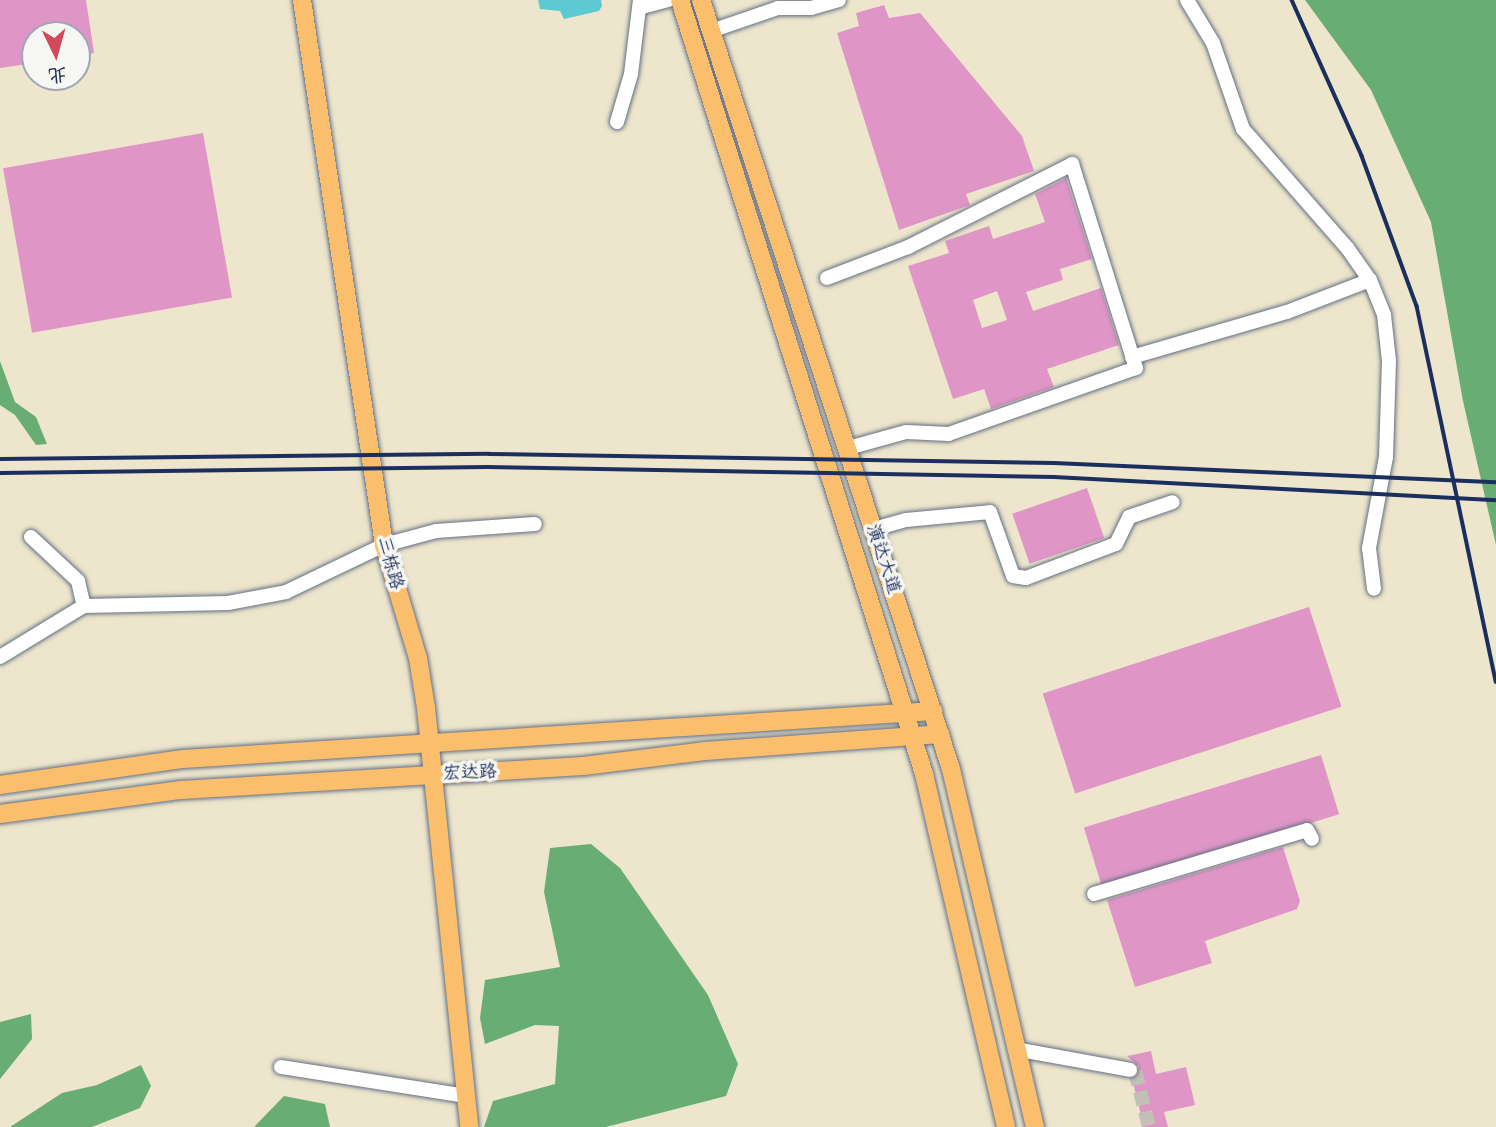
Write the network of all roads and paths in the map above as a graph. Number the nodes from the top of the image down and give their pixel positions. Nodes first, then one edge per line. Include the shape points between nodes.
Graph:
1 (302, 0) edge
2 (669, 0) edge
3 (680, 0) edge
4 (701, 0) edge
5 (839, 0) edge
6 (1187, 0) edge
7 (641, 3) edge
8 (711, 31) junction
9 (617, 122) dead end
10 (827, 278) dead end
11 (1370, 280) junction
12 (1132, 357) junction
13 (848, 448) junction
14 (1172, 502) dead end
15 (535, 524) dead end
16 (874, 529) junction
17 (31, 537) dead end
18 (384, 545) junction
19 (1374, 589) dead end
20 (84, 606) junction
21 (0, 657) edge
22 (933, 711) junction
23 (906, 714) junction
24 (940, 734) junction
25 (913, 737) junction
26 (430, 743) junction
27 (434, 773) junction
28 (0, 785) edge
29 (0, 814) edge
30 (1312, 839) dead end
31 (1094, 894) dead end
32 (1016, 1049) junction
33 (281, 1067) dead end
34 (1130, 1070) dead end
35 (466, 1096) junction
36 (469, 1127) edge
37 (1006, 1127) edge
38 (1035, 1127) edge

1 - 18 main road, 三栋路
2 - 7 street
3 - 23 main road, 演达大道
4 - 8 main road, 演达大道
5 - 8 street via 811,8 778,8
6 - 11 street via 1213,43 1242,129 1266,151
7 - 9 street via 631,74
8 - 13 main road, 演达大道
10 - 12 street via 908,247 1072,163
11 - 12 street via 1287,312
11 - 19 street via 1384,315 1389,361 1386,457 1369,548
12 - 13 street via 1136,368 949,434 906,432
13 - 16 main road, 演达大道
14 - 16 street via 1129,517 1116,544 1026,579 1013,576 990,512 906,520
15 - 18 street via 436,531
16 - 22 main road, 演达大道
17 - 20 street via 78,581
18 - 20 street via 286,592 228,603
18 - 26 main road, 三栋路 via 418,658
20 - 21 street
22 - 23 main road, 宏达路
22 - 24 main road, 演达大道
23 - 25 main road, 演达大道
23 - 26 main road, 宏达路
24 - 25 main road, 宏达路
24 - 32 main road, 演达大道
25 - 27 main road, 宏达路 via 705,751 657,760
25 - 37 main road, 演达大道
26 - 27 main road, 三栋路
26 - 28 main road, 宏达路 via 183,759
27 - 29 main road, 宏达路 via 181,790
27 - 35 main road, 三栋路
30 - 31 street via 1307,830
32 - 34 street
32 - 38 main road, 演达大道
33 - 35 street
35 - 36 main road, 三栋路

